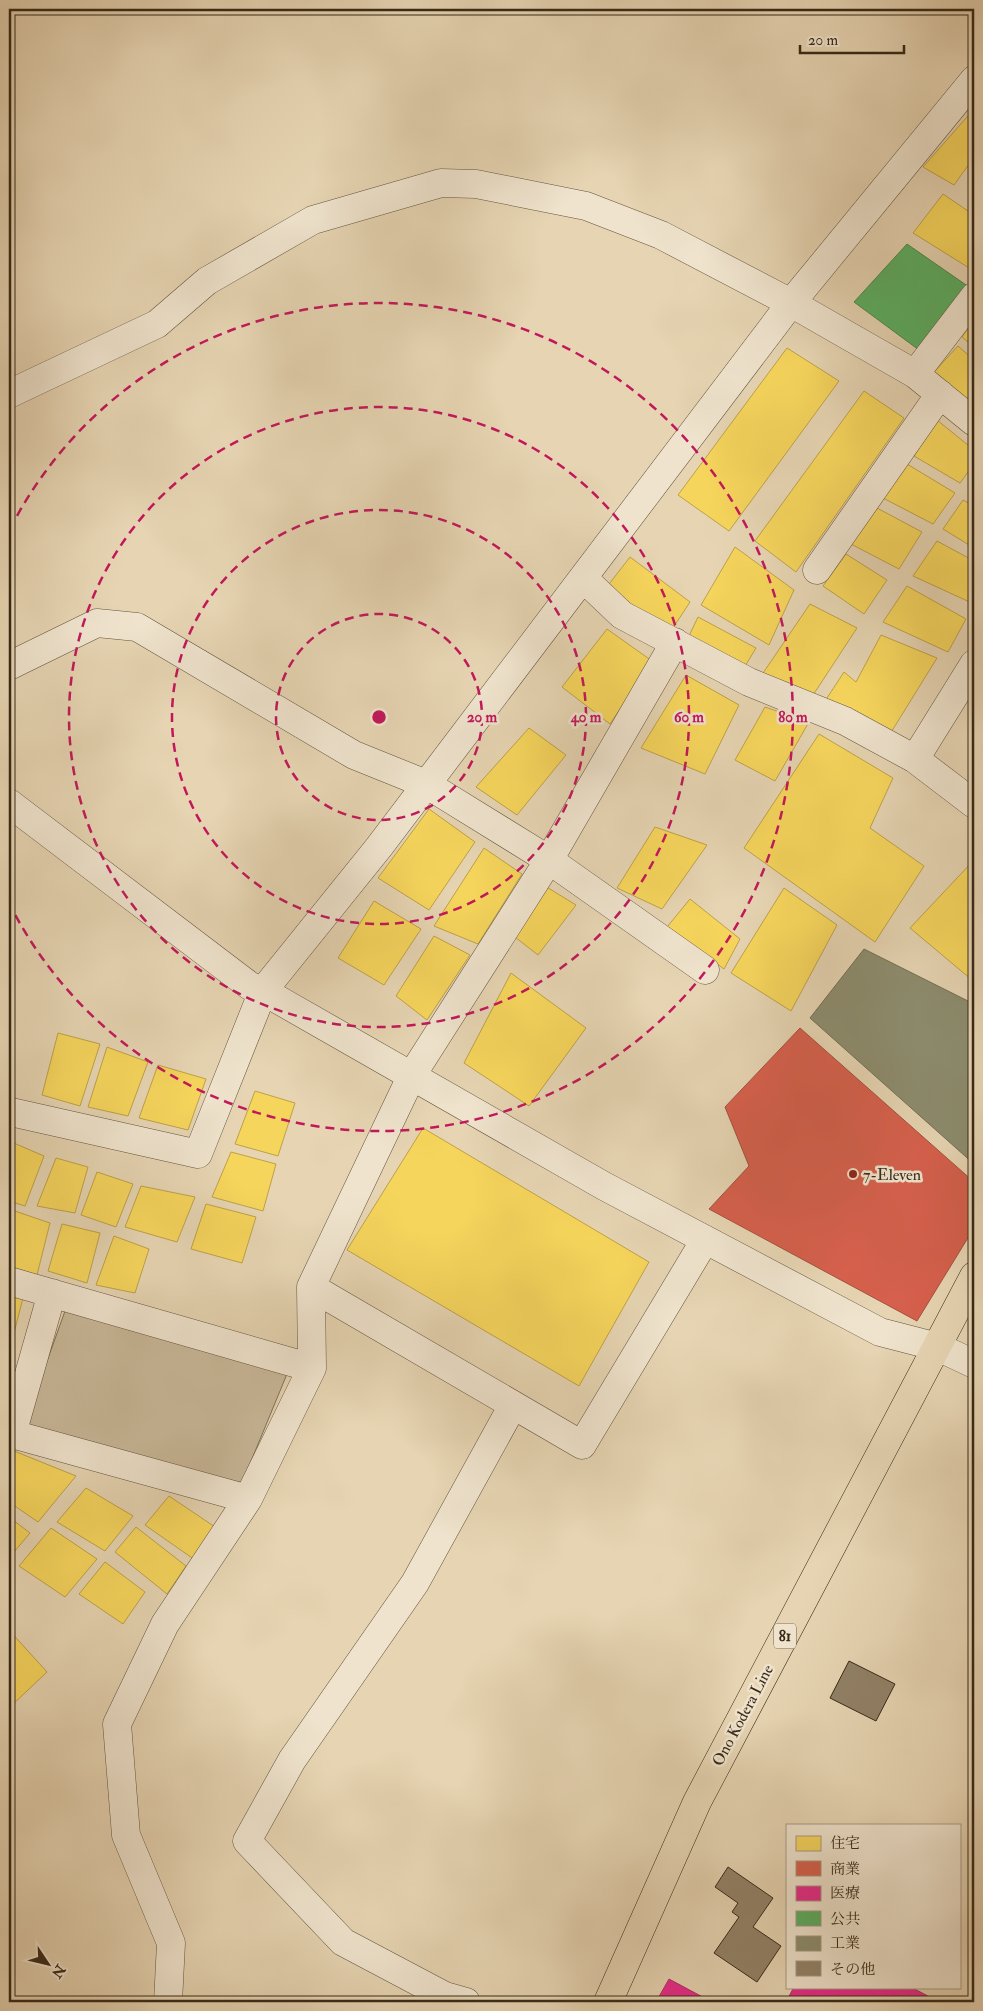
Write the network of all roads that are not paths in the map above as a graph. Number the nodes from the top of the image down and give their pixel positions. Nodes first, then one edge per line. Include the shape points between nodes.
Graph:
1 (974, 80) edge
2 (974, 297) edge
3 (792, 303) junction
4 (915, 374) junction
5 (9, 394) edge
6 (940, 394) junction
7 (974, 422) edge
8 (817, 570) dead end
9 (583, 578) junction
10 (675, 642) junction
11 (974, 664) edge
12 (9, 666) edge
13 (915, 759) junction
14 (426, 784) junction
15 (9, 803) edge
16 (974, 804) edge
17 (549, 860) junction
18 (705, 970) dead end
19 (263, 990) junction
20 (412, 1075) junction
21 (9, 1114) edge
22 (706, 1240) junction
23 (974, 1276) edge
24 (9, 1281) edge
25 (311, 1287) junction
26 (52, 1294) junction
27 (938, 1347) junction
28 (974, 1364) edge
29 (312, 1368) junction
30 (513, 1405) junction
31 (248, 1499) junction
32 (168, 2002) edge
33 (466, 2002) edge
34 (608, 2002) edge

1 - 3 street
2 - 4 street
3 - 4 street
3 - 5 street via 662,235 586,206 476,184 441,184 313,220 207,280 157,324
3 - 9 street
4 - 6 street
6 - 7 street
6 - 8 street
9 - 10 street via 622,615
9 - 14 street
10 - 13 street via 749,682 845,721
10 - 17 street
11 - 13 street
12 - 14 street via 97,623 137,627 354,755
13 - 16 street
14 - 17 street
14 - 19 street
15 - 19 street via 250,986
17 - 18 street
17 - 20 street
19 - 20 street
19 - 21 street via 198,1154
20 - 22 street via 604,1186
20 - 25 street
22 - 27 street via 880,1332
22 - 30 street via 582,1445
23 - 27 main road, Ono Kodera Line / 81
24 - 26 street
25 - 29 street
25 - 30 street
26 - 29 street
26 - 31 street via 12,1434
27 - 28 street
27 - 34 main road, Ono Kodera Line / 81 via 696,1802
29 - 31 street
30 - 33 street via 415,1584 292,1760 247,1840 343,1942 445,1996
31 - 32 street via 165,1624 117,1724 126,1836 171,1943

